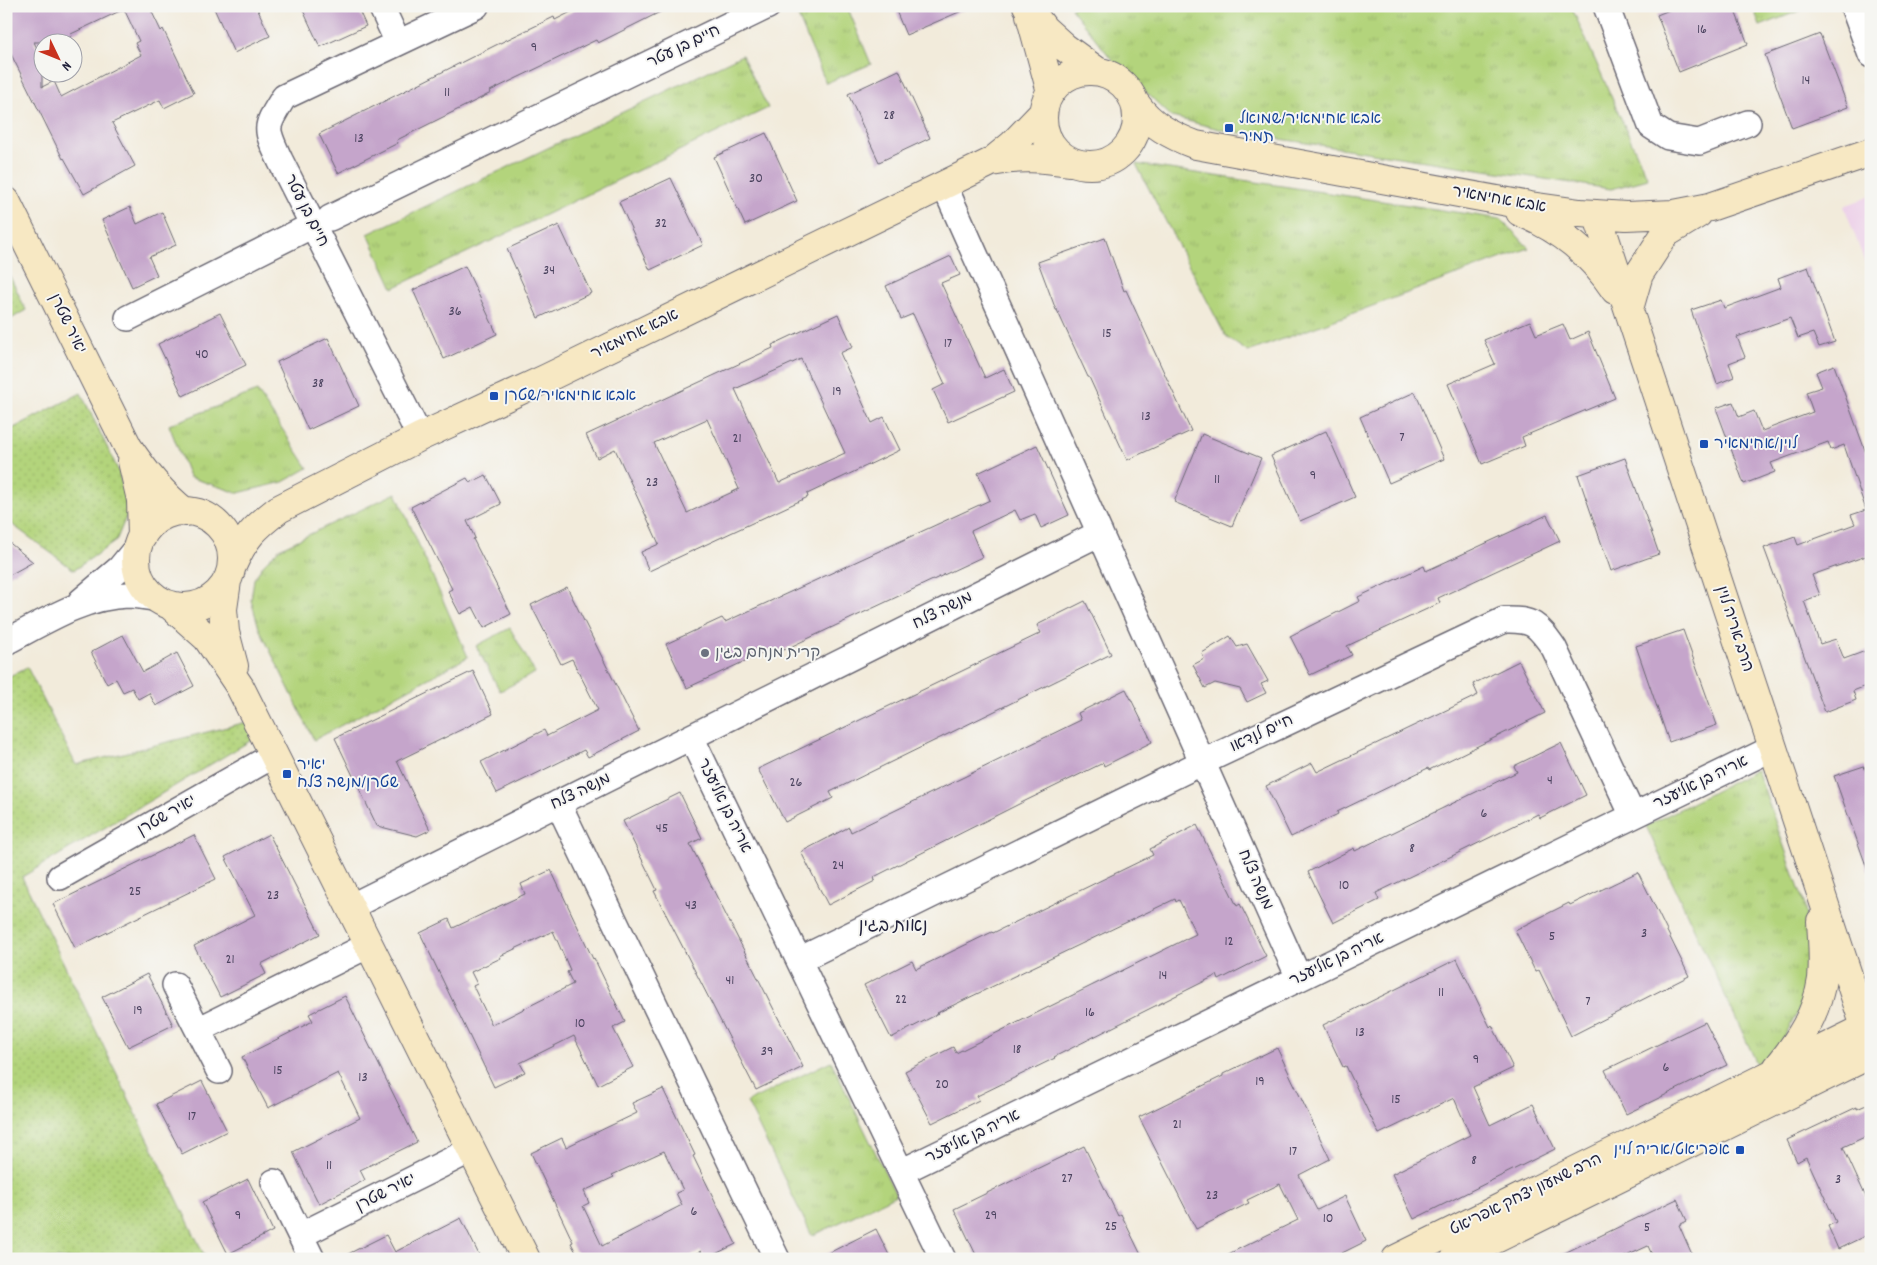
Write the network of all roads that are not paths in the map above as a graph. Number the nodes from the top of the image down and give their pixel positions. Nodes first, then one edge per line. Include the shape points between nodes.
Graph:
1 (381, 6) edge
2 (476, 6) edge
3 (768, 6) edge
4 (1606, 6) edge
5 (1853, 6) edge
6 (398, 43) junction
7 (1871, 55) edge
8 (1097, 71) junction
9 (1047, 102) junction
10 (1136, 104) junction
11 (1748, 123) dead end
12 (1196, 145) junction
13 (1871, 152) edge
14 (1116, 158) junction
15 (991, 162) junction
16 (1071, 162) junction
17 (944, 185) junction
18 (1486, 198) junction
19 (6, 201) edge
20 (1710, 207) junction
21 (1597, 214) junction
22 (322, 222) junction
23 (1628, 309) junction
24 (128, 318) dead end
25 (420, 437) junction
26 (128, 447) junction
27 (279, 509) junction
28 (195, 514) junction
29 (1100, 533) junction
30 (140, 542) junction
31 (229, 574) junction
32 (163, 601) junction
33 (71, 609) junction
34 (6, 642) edge
35 (240, 687) junction
36 (691, 737) junction
37 (1773, 748) junction
38 (274, 755) junction
39 (1202, 762) junction
40 (558, 803) junction
41 (1633, 816) junction
42 (60, 877) dead end
43 (1821, 894) junction
44 (350, 907) junction
45 (369, 945) junction
46 (1841, 955) junction
47 (799, 960) junction
48 (1300, 978) junction
49 (1871, 980) edge
50 (175, 985) dead end
51 (198, 1030) junction
52 (1869, 1032) edge
53 (1871, 1054) edge
54 (219, 1071) dead end
55 (1766, 1076) junction
56 (471, 1150) junction
57 (901, 1172) junction
58 (274, 1182) dead end
59 (301, 1235) junction
60 (312, 1259) edge
61 (526, 1259) edge
62 (777, 1259) edge
63 (943, 1259) edge
64 (1396, 1259) edge
65 (1455, 1259) edge

1 - 6 street
2 - 6 street, חיים בן עטר
3 - 22 street, חיים בן עטר
4 - 11 street via 1651,126 1668,137 1698,142
5 - 7 street
6 - 22 street, חיים בן עטר via 284,97 268,123 270,139
8 - 9 street via 1071,75 1060,82
8 - 9 street via 1044,29 1028,6
8 - 10 street via 1110,74 1121,82
9 - 15 street, אבא אחימאיר via 1013,144
9 - 16 street via 1044,128 1049,142 1058,154
10 - 12 street, אבא אחימאיר via 1162,130
10 - 14 street via 1135,134
12 - 14 street via 1151,145
12 - 18 street, אבא אחימאיר
13 - 20 street, אבא אחימאיר
14 - 16 street via 1086,166
15 - 16 street, אבא אחימאיר via 1036,157
15 - 17 street, אבא אחימאיר
17 - 25 street, אבא אחימאיר
17 - 29 street
18 - 21 street, אבא אחימאיר
18 - 23 street via 1546,224 1570,241 1602,271
19 - 26 street, יאיר שטרן
20 - 21 street, אבא אחימאיר via 1674,214
20 - 23 street via 1665,234 1639,274
21 - 23 street, הרב אריה לוין
22 - 24 street
22 - 25 street, חיים בן עטר
23 - 37 street, הרב אריה לוין
25 - 27 street, אבא אחימאיר
26 - 28 street, יאיר שטרן via 148,478 164,494
26 - 30 street, יאיר שטרן via 141,500
27 - 28 street, אבא אחימאיר via 240,516
27 - 31 street, אבא אחימאיר via 247,537
28 - 30 street via 174,513 156,521
28 - 31 street via 216,523 226,537 232,554
29 - 36 street, מנשה צלח
29 - 39 street, מנשה צלח
30 - 32 street via 136,561 139,575 145,588
30 - 33 street via 120,568
31 - 32 street via 219,592 196,606 183,607
31 - 35 street via 223,609 225,632
32 - 33 street via 128,595
32 - 35 street via 207,638
33 - 34 street
35 - 38 street
36 - 40 street, מנשה צלח
36 - 47 street, אריה בן אליעזר
37 - 41 street, אריה בן אליעזר
37 - 43 street, הרב אריה לוין
38 - 42 street, יאיר שטרן
38 - 44 street
39 - 41 street, חיים לנדאו via 1504,620 1521,619 1533,623 1554,648
39 - 47 street, חיים לנדאו
39 - 48 street, מנשה צלח
40 - 44 street, מנשה צלח
40 - 62 street
41 - 48 street, אריה בן אליעזר
43 - 46 street, הרב אריה לוין
43 - 55 street via 1822,977 1818,999 1794,1047
44 - 45 street
45 - 51 street
45 - 56 street
46 - 49 street
46 - 52 street, הרב אריה לוין
47 - 57 street, אריה בן אליעזר
48 - 57 street, אריה בן אליעזר
50 - 51 street
51 - 54 street
52 - 55 street, הרב שמעון יצחק אפריאט
53 - 65 street, הרב שמעון יצחק אפריאט
55 - 64 street, הרב שמעון יצחק אפריאט
56 - 59 street, יאיר שטרן
56 - 61 street
57 - 63 street, אריה בן אליעזר
58 - 59 street
59 - 60 street

